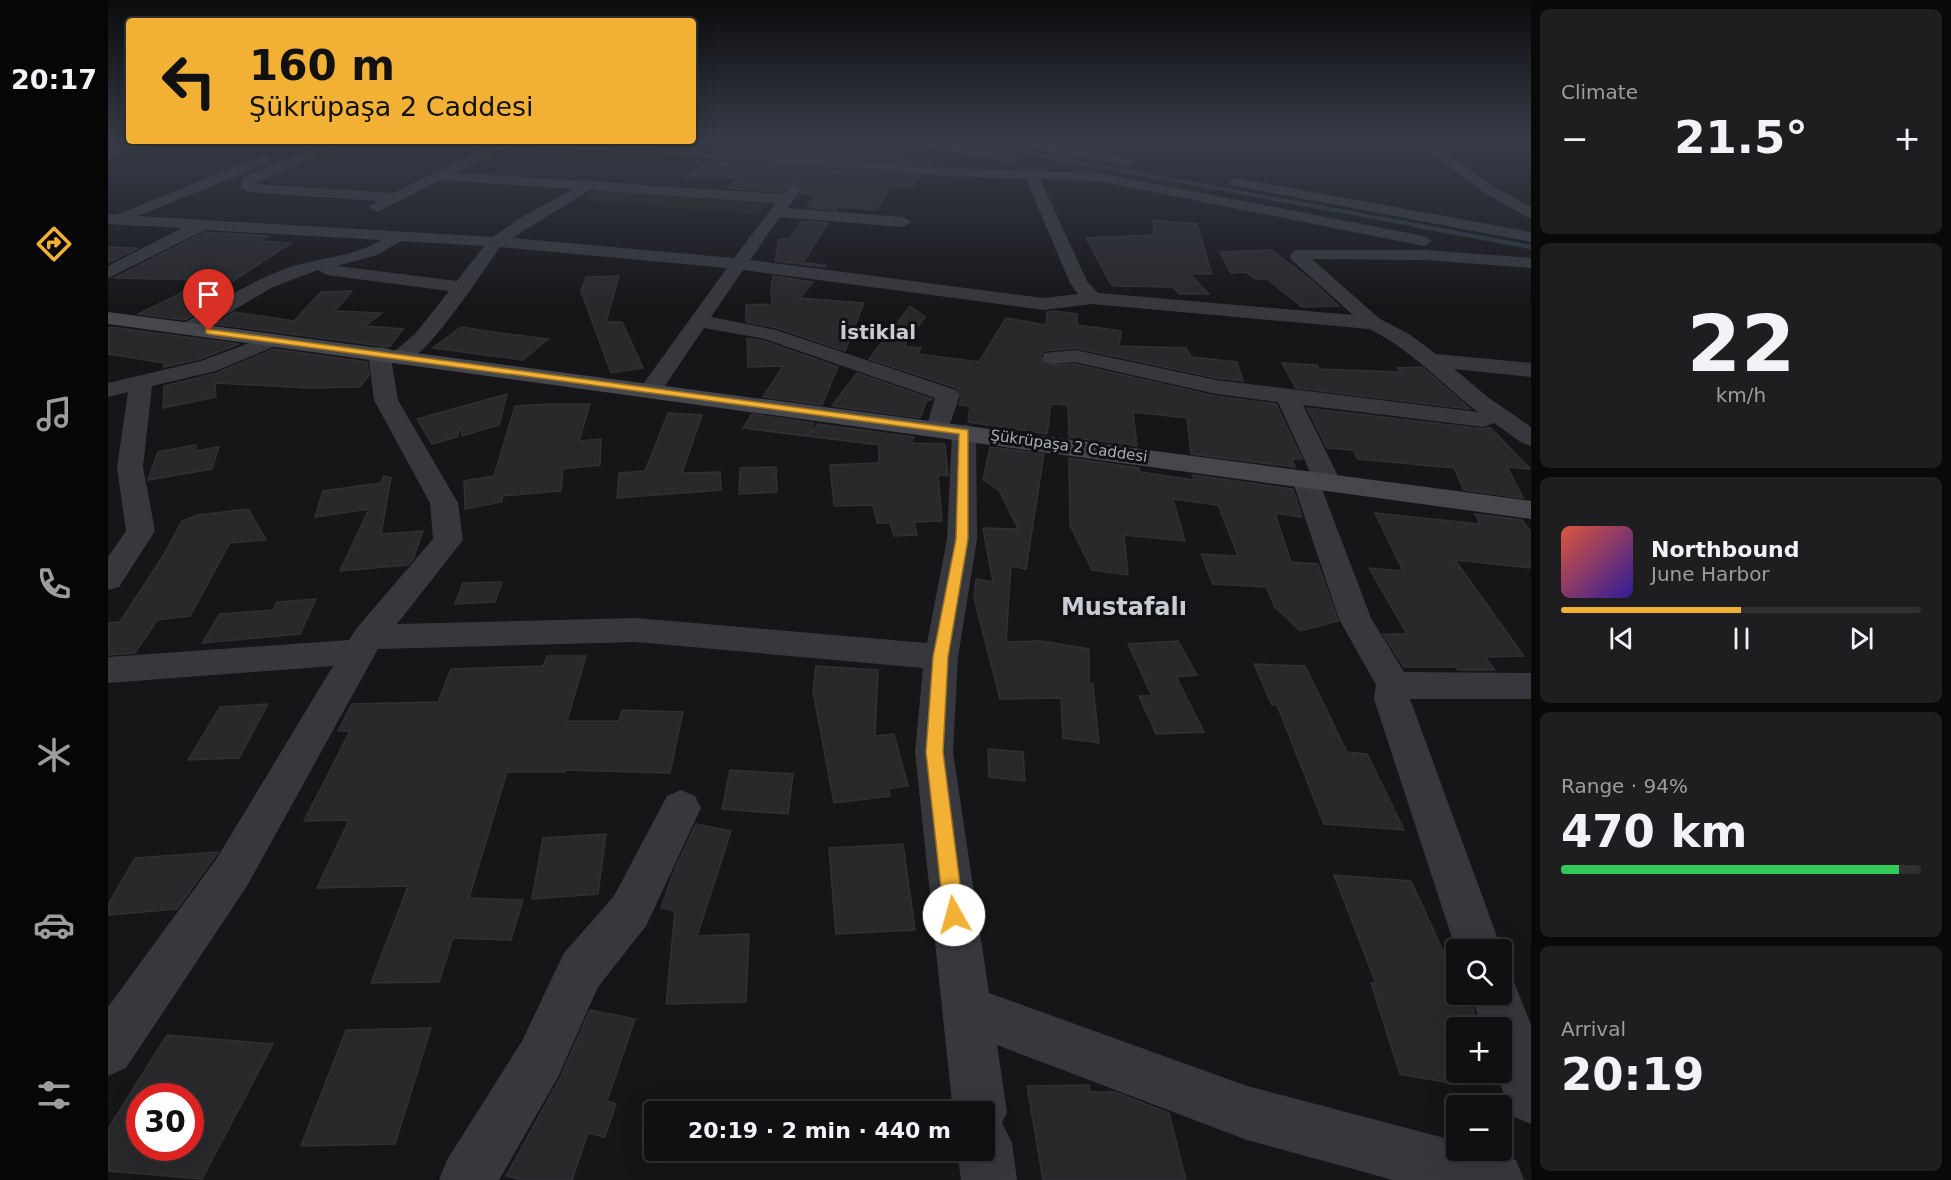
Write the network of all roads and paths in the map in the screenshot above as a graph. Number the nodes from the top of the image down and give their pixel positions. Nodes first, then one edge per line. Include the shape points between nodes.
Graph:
1 (168, 197) edge
2 (380, 197) edge
3 (571, 197) edge
4 (670, 197) edge
5 (788, 197) edge
6 (1040, 197) edge
7 (1201, 197) edge
8 (1313, 197) edge
9 (1502, 197) edge
10 (394, 198) joint
11 (563, 202) junction
12 (586, 204) dead end
13 (777, 210) junction
14 (1531, 213) edge
15 (747, 217) dead end
16 (112, 219) edge
17 (903, 222) dead end
18 (202, 225) junction
19 (328, 231) junction
20 (1385, 233) junction
21 (397, 237) junction
22 (1531, 237) edge
23 (496, 242) junction
24 (1372, 255) junction
25 (1531, 262) edge
26 (739, 264) junction
27 (309, 267) junction
28 (108, 273) edge
29 (462, 286) junction
30 (1092, 297) junction
31 (108, 318) edge
32 (698, 321) junction
33 (1373, 322) junction
34 (188, 328) junction
35 (273, 340) junction
36 (389, 355) junction
37 (1053, 358) dead end
38 (1429, 360) junction
39 (1531, 370) edge
40 (141, 383) junction
41 (108, 390) edge
42 (650, 391) junction
43 (1287, 396) junction
44 (1484, 420) dead end
45 (951, 430) junction
46 (1531, 438) edge
47 (119, 469) edge
48 (1317, 480) junction
49 (1531, 510) edge
50 (108, 580) edge
51 (364, 644) junction
52 (941, 657) junction
53 (108, 670) edge
54 (1394, 685) junction
55 (1531, 686) edge
56 (681, 808) dead end
57 (1475, 939) edge
58 (1499, 1005) edge
59 (966, 1009) junction
60 (108, 1050) edge
61 (1531, 1097) edge
62 (979, 1101) edge
63 (986, 1161) edge
64 (467, 1180) edge
65 (989, 1180) edge
66 (1496, 1180) edge

1 - 16 street
2 - 10 street
3 - 11 street
4 - 13 street
5 - 13 street
6 - 30 street via 1079,283
7 - 20 street
8 - 22 street
9 - 14 street
10 - 19 street
11 - 12 street
11 - 23 street
13 - 15 street
13 - 17 street
13 - 26 street
16 - 18 street
18 - 19 street
18 - 28 street
19 - 21 street
20 - 24 street
20 - 25 street
21 - 23 street
21 - 27 street via 363,254
23 - 26 street
23 - 29 street
24 - 25 street
24 - 33 street via 1299,257
26 - 30 street via 1044,304
26 - 32 street
27 - 29 street
27 - 34 street via 251,292
29 - 36 street via 422,338
30 - 33 street
31 - 34 main road, Şükrüpaşa 2 Caddesi
32 - 42 street
32 - 45 street via 769,334 948,395
33 - 38 street
34 - 35 main road, Şükrüpaşa 2 Caddesi
35 - 36 main road, Şükrüpaşa 2 Caddesi
35 - 40 street via 208,366
36 - 42 main road, Şükrüpaşa 2 Caddesi
36 - 51 street via 386,400 444,503 448,540
37 - 43 street via 1075,356 1216,387
38 - 39 street
38 - 46 street
40 - 41 street
40 - 47 street
42 - 45 main road, Şükrüpaşa 2 Caddesi
43 - 44 street
43 - 48 street
45 - 48 main road, Şükrüpaşa 2 Caddesi
45 - 52 street via 962,539
47 - 50 street via 141,531
48 - 49 main road, Şükrüpaşa 2 Caddesi
48 - 54 street via 1355,619
51 - 52 street via 636,630
51 - 53 street
51 - 60 street via 232,872
52 - 59 street via 934,752
54 - 55 street
54 - 57 street via 1392,699
56 - 64 street via 630,911 581,970 540,1059
58 - 61 street
59 - 62 street
59 - 66 street via 1247,1113
63 - 65 street

